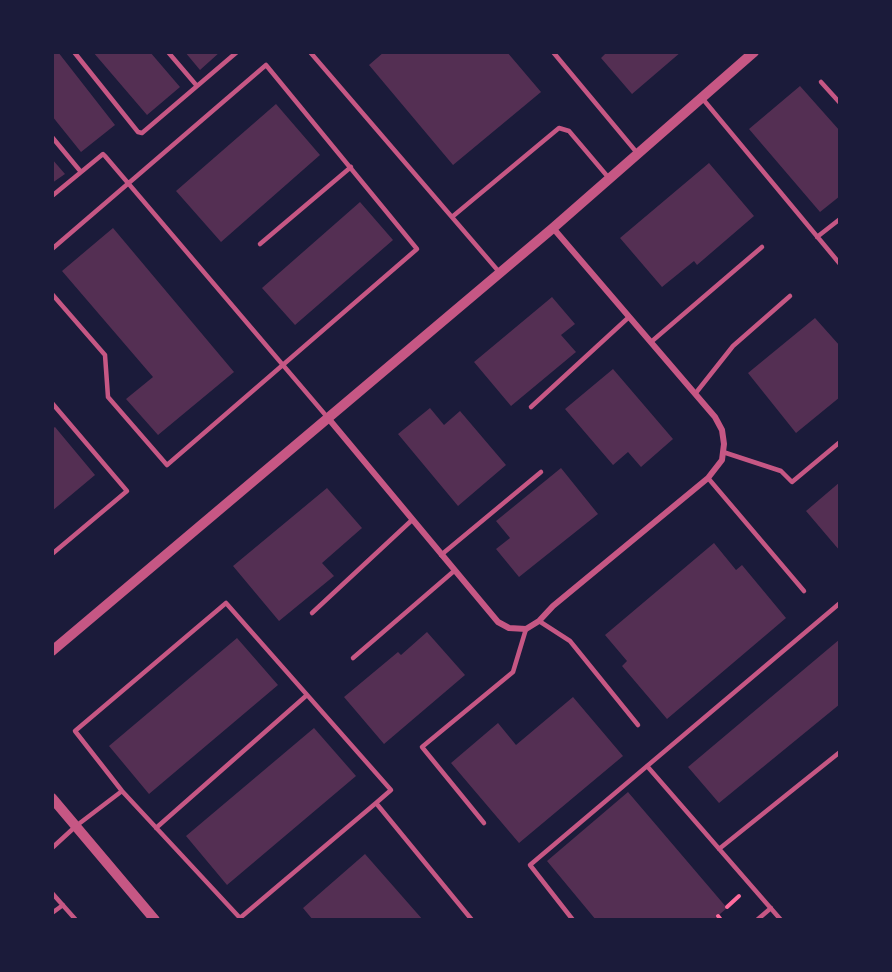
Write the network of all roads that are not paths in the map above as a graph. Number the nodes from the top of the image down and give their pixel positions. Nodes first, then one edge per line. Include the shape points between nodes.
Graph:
1 (74, 52) edge
2 (168, 52) edge
3 (237, 52) edge
4 (310, 52) edge
5 (553, 52) edge
6 (754, 52) edge
7 (821, 82) dead end
8 (197, 86) junction
9 (702, 98) junction
10 (840, 103) edge
11 (52, 137) edge
12 (638, 154) junction
13 (351, 167) junction
14 (81, 172) junction
15 (609, 178) junction
16 (128, 184) junction
17 (52, 196) edge
18 (452, 218) junction
19 (840, 219) edge
20 (553, 228) junction
21 (817, 237) junction
22 (260, 244) dead end
23 (762, 247) dead end
24 (52, 249) edge
25 (840, 264) edge
26 (500, 273) junction
27 (52, 294) edge
28 (790, 296) dead end
29 (629, 317) junction
30 (651, 342) junction
31 (283, 365) junction
32 (695, 394) junction
33 (52, 403) edge
34 (531, 407) dead end
35 (328, 418) junction
36 (840, 442) edge
37 (723, 452) junction
38 (541, 472) dead end
39 (708, 478) junction
40 (412, 520) junction
41 (52, 554) edge
42 (441, 555) junction
43 (454, 571) junction
44 (804, 591) dead end
45 (840, 603) edge
46 (312, 614) dead end
47 (539, 621) junction
48 (525, 629) junction
49 (52, 651) edge
50 (353, 658) dead end
51 (307, 695) junction
52 (638, 725) dead end
53 (840, 752) edge
54 (647, 766) junction
55 (122, 791) junction
56 (52, 798) edge
57 (376, 803) junction
58 (484, 823) dead end
59 (76, 826) junction
60 (156, 828) junction
61 (52, 848) edge
62 (719, 849) junction
63 (52, 893) edge
64 (63, 905) junction
65 (771, 908) junction
66 (52, 913) edge
67 (240, 919) edge
68 (76, 920) edge
69 (155, 920) edge
70 (472, 920) edge
71 (573, 920) edge
72 (757, 920) edge
73 (781, 920) edge

1 - 8 lane via 140,133
2 - 8 lane
3 - 8 lane
4 - 18 lane
5 - 12 lane
6 - 9 street
7 - 10 lane
9 - 12 street
9 - 21 lane
11 - 14 lane
12 - 15 street
13 - 16 lane via 266,65
13 - 22 lane
13 - 31 lane via 417,249
14 - 16 lane via 103,154
14 - 17 lane
15 - 18 lane via 569,131 559,128
15 - 20 street
16 - 24 lane
16 - 31 lane
18 - 26 lane
19 - 21 lane
20 - 26 street
20 - 29 street
21 - 25 lane
23 - 30 lane
26 - 35 street
27 - 31 lane via 105,355 108,397 167,465
28 - 32 lane via 734,346
29 - 30 street
29 - 34 lane
30 - 32 street
31 - 35 lane
32 - 37 street via 722,430
33 - 41 lane via 127,491
35 - 40 street
35 - 49 street
36 - 37 lane via 792,482 781,471
37 - 39 street via 722,460
38 - 42 lane
39 - 44 lane
39 - 47 street
40 - 42 street
40 - 46 lane
42 - 43 street
43 - 48 street via 498,622 509,628
43 - 50 lane
45 - 54 lane
47 - 48 street
47 - 52 lane via 570,641
48 - 58 lane via 513,672 422,747
51 - 55 lane via 226,603 75,731
51 - 57 lane via 391,790
51 - 60 lane
53 - 62 lane
54 - 62 lane
54 - 71 lane via 530,865
55 - 59 lane
55 - 60 lane
56 - 59 street
57 - 67 lane
57 - 70 lane
59 - 61 lane
59 - 69 street
60 - 67 lane
62 - 65 lane
63 - 64 lane
64 - 66 lane
64 - 68 lane
65 - 72 lane
65 - 73 lane

